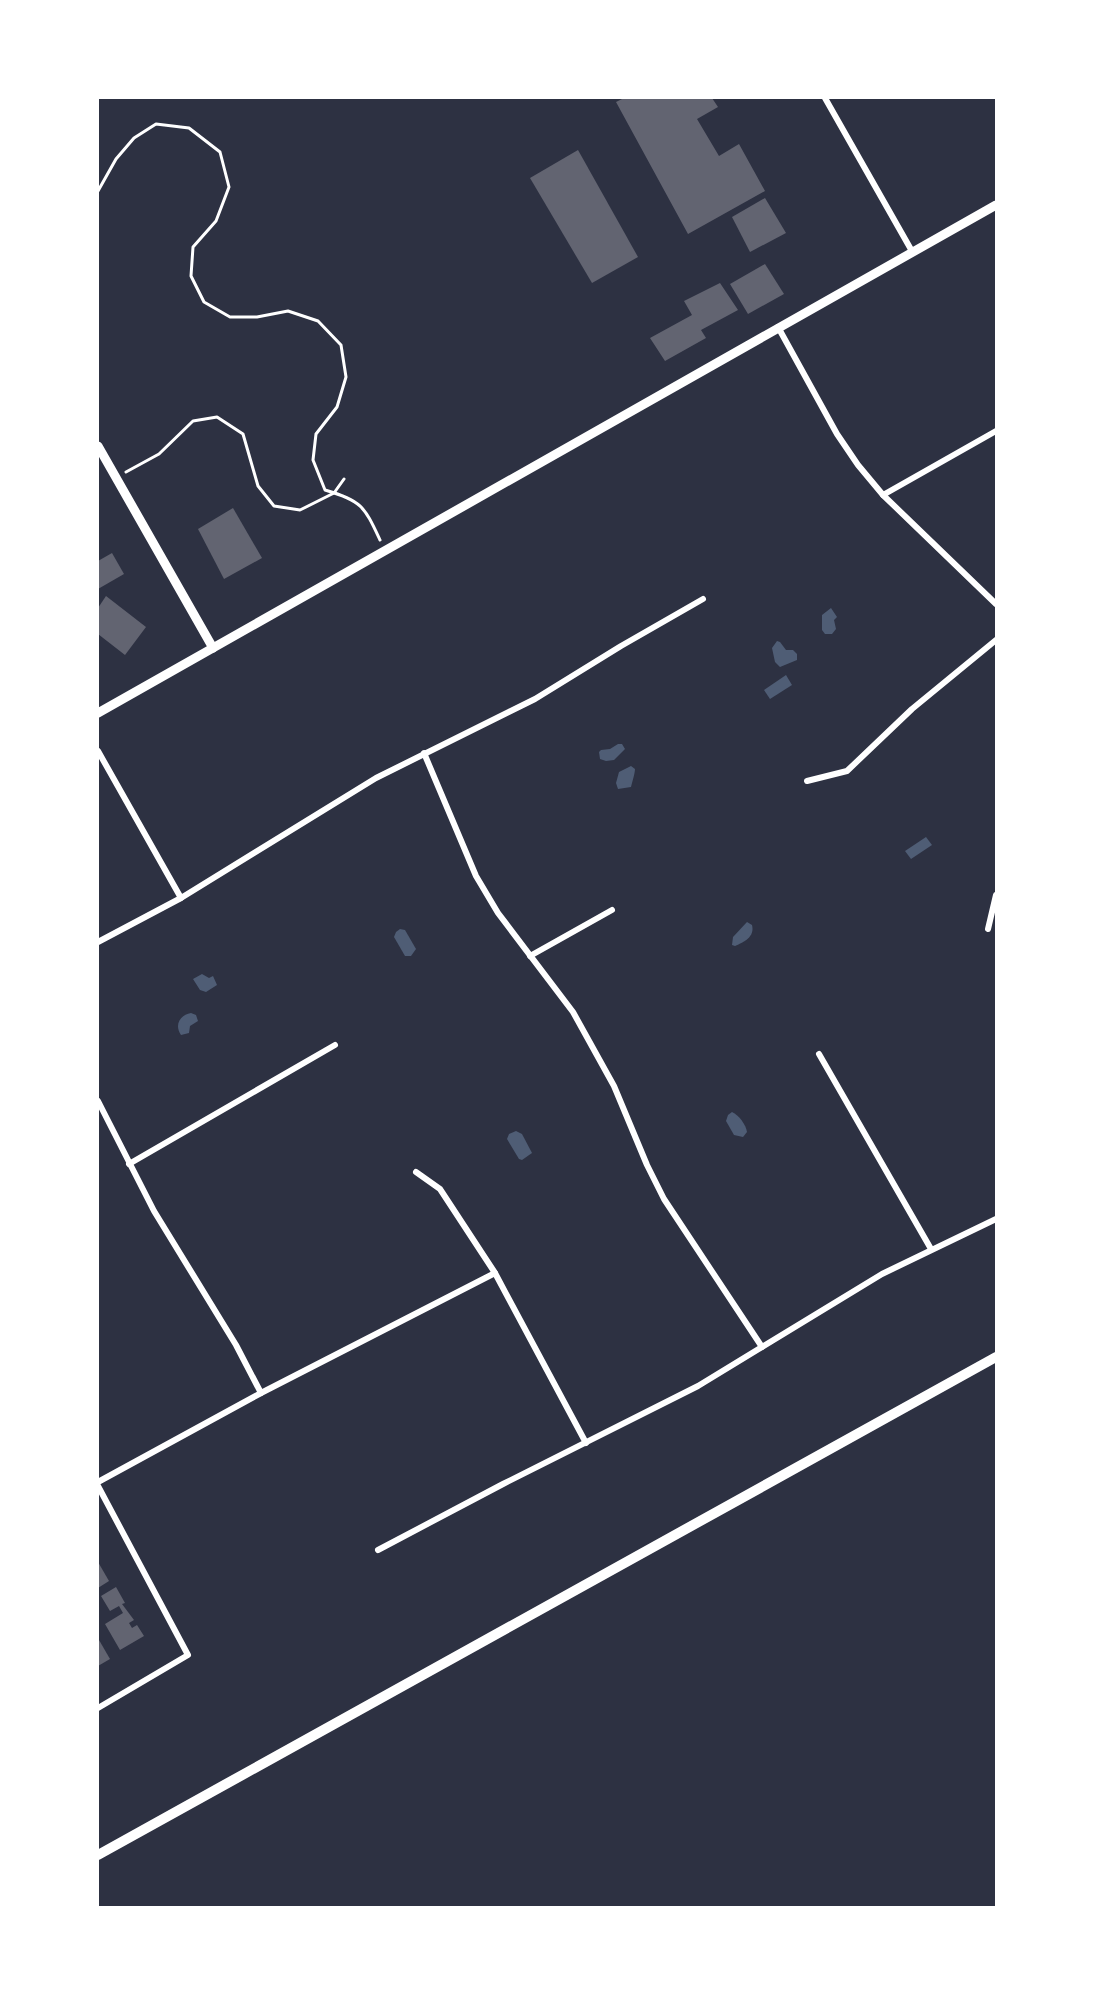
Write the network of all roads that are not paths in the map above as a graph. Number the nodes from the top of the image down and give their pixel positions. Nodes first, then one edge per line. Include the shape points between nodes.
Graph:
1 (825, 98) edge
2 (996, 205) edge
3 (913, 253) junction
4 (778, 327) junction
5 (996, 431) edge
6 (98, 446) edge
7 (882, 495) junction
8 (703, 599) dead end
9 (996, 604) edge
10 (996, 640) edge
11 (213, 648) junction
12 (98, 713) edge
13 (98, 751) edge
14 (424, 753) junction
15 (807, 781) dead end
16 (996, 895) edge
17 (181, 898) junction
18 (612, 910) dead end
19 (988, 928) dead end
20 (98, 942) edge
21 (530, 956) junction
22 (335, 1045) dead end
23 (819, 1054) dead end
24 (98, 1101) edge
25 (129, 1164) junction
26 (416, 1172) dead end
27 (996, 1219) edge
28 (931, 1249) junction
29 (495, 1273) junction
30 (762, 1347) junction
31 (996, 1357) edge
32 (261, 1394) junction
33 (586, 1443) junction
34 (98, 1484) edge
35 (378, 1550) dead end
36 (98, 1708) edge
37 (98, 1855) edge

1 - 3 street
2 - 3 street
3 - 4 street
4 - 7 street via 837,434
4 - 11 street
5 - 7 street
6 - 11 street
7 - 9 street
8 - 14 street via 535,699
10 - 15 street via 912,709 847,771
11 - 12 street
13 - 17 street
14 - 17 street via 329,805
14 - 21 street via 476,876
16 - 19 street
17 - 20 street
18 - 21 street
21 - 30 street via 573,1012 594,1048 664,1199
22 - 25 street
23 - 28 street
24 - 25 street
25 - 32 street
26 - 29 street via 440,1189
27 - 28 street
28 - 30 street
29 - 32 street
29 - 33 street
30 - 33 street via 698,1386
31 - 37 main road
32 - 34 street
33 - 35 street
34 - 36 street via 188,1655

